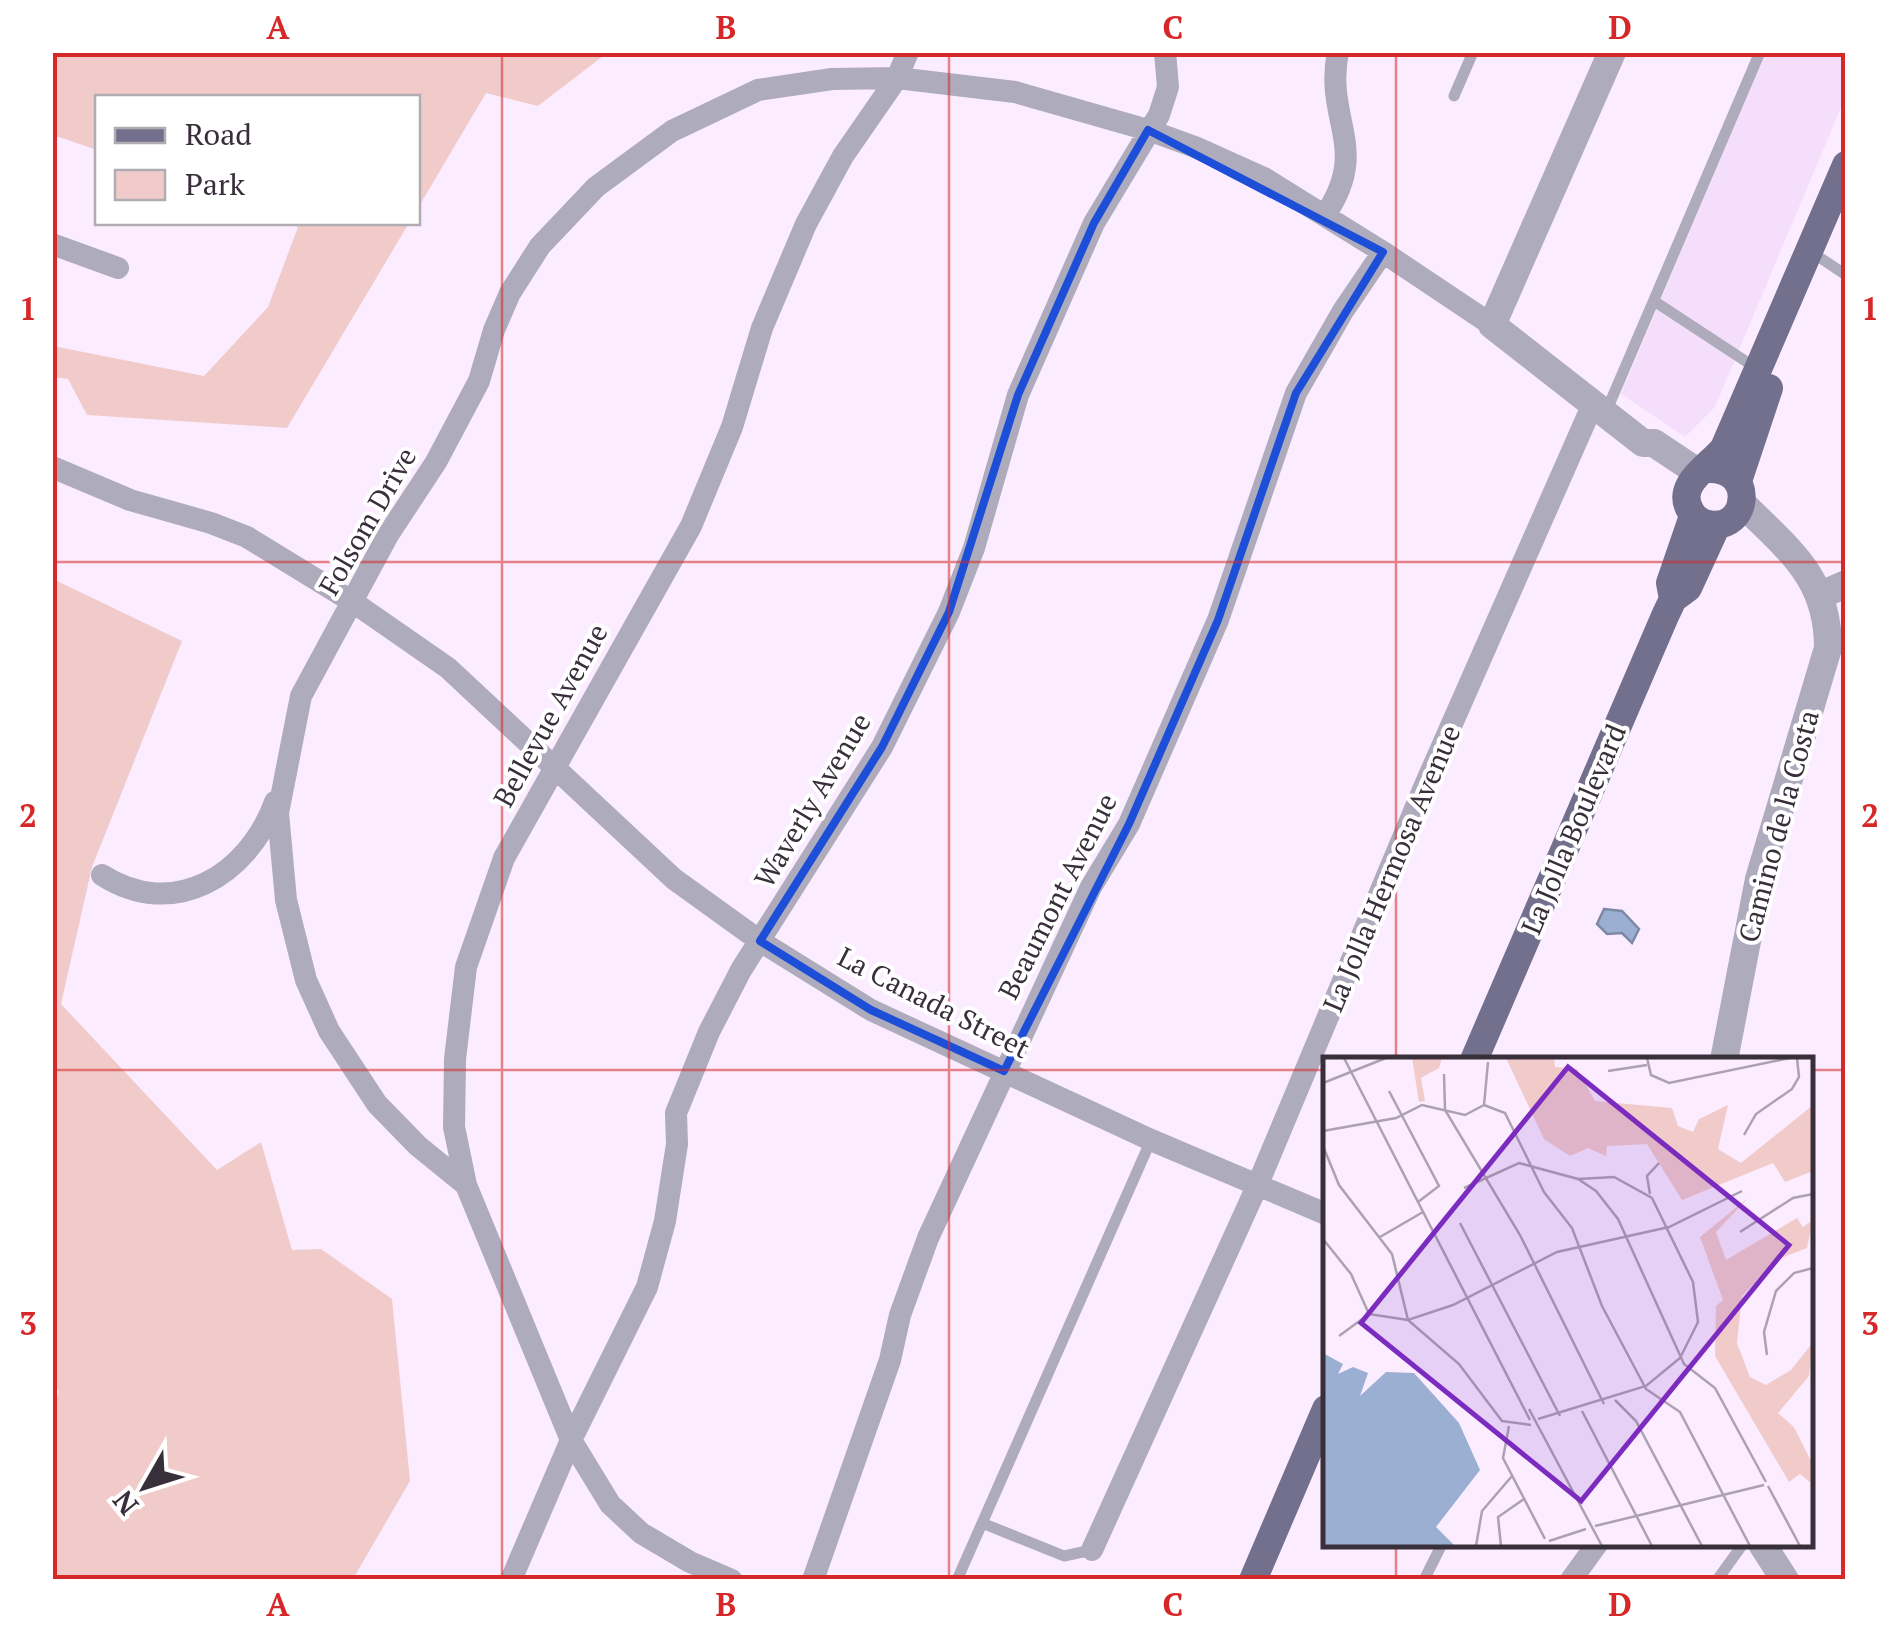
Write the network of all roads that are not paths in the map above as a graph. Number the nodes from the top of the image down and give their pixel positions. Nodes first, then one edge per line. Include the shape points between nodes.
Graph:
1 (908, 52) edge
2 (1165, 52) edge
3 (1338, 52) edge
4 (1473, 52) edge
5 (1612, 52) edge
6 (1760, 52) edge
7 (897, 78) junction
8 (1454, 96) dead end
9 (1148, 130) junction
10 (1846, 166) edge
11 (1846, 203) edge
12 (1325, 215) junction
13 (52, 244) edge
14 (1383, 252) junction
15 (1822, 259) junction
16 (118, 268) dead end
17 (1846, 275) edge
18 (1654, 300) junction
19 (1492, 325) junction
20 (1759, 371) junction
21 (1599, 410) junction
22 (52, 467) edge
23 (1714, 497) junction
24 (1833, 589) edge
25 (353, 602) junction
26 (554, 769) junction
27 (283, 780) junction
28 (102, 876) dead end
29 (760, 941) junction
30 (1475, 1057) edge
31 (1725, 1057) edge
32 (1004, 1071) junction
33 (1151, 1140) junction
34 (1258, 1184) junction
35 (466, 1185) junction
36 (1323, 1213) edge
37 (1323, 1416) edge
38 (571, 1440) junction
39 (982, 1523) junction
40 (1440, 1547) edge
41 (1595, 1547) edge
42 (1741, 1547) edge
43 (1764, 1547) edge
44 (1092, 1550) joint
45 (511, 1580) edge
46 (732, 1580) edge
47 (813, 1580) edge
48 (958, 1580) edge
49 (1252, 1580) edge
50 (1424, 1580) edge
51 (1571, 1580) edge
52 (1717, 1580) edge
53 (1784, 1580) edge

1 - 7 street, Bellevue Avenue
2 - 9 street, Waverly Avenue via 1168,87
3 - 12 street via 1334,69 1347,172
4 - 8 lane
5 - 19 street
6 - 18 lane
7 - 9 street, Camino de la Costa via 1015,92
7 - 25 street, Folsom Drive via 758,90 672,131 596,187 540,246 510,293 470,397
7 - 26 street, Bellevue Avenue via 806,224 691,526
9 - 12 street, Camino de la Costa via 1264,178
9 - 29 street, Waverly Avenue via 1094,223 1018,395 974,548 948,612 882,747
10 - 20 main road, La Jolla Boulevard
11 - 15 main road, La Jolla Boulevard
12 - 14 street, Camino de la Costa
13 - 16 street
14 - 19 street, Camino de la Costa
14 - 32 street, Beaumont Avenue via 1296,393 1218,620 1129,824 1090,887
15 - 17 lane
15 - 23 main road, La Jolla Boulevard
18 - 20 lane
18 - 21 lane
19 - 21 street, Camino de la Costa
20 - 23 main road, La Jolla Boulevard via 1724,448
21 - 23 street, Camino de la Costa via 1644,443 1654,443
21 - 34 street, La Jolla Hermosa Avenue via 1424,785
22 - 25 street, La Canada Street via 247,537
23 - 24 street, Camino de la Costa
23 - 30 main road, La Jolla Boulevard via 1670,583 1673,598
24 - 31 street, Camino de la Costa via 1828,648 1759,880
25 - 26 street, La Canada Street via 448,668
25 - 27 street, Folsom Drive via 300,696
26 - 29 street, La Canada Street via 674,879
26 - 35 street, Bellevue Avenue via 504,858 466,967 454,1093
27 - 28 street via 265,829 231,866 202,885 148,895
27 - 35 street, Folsom Drive via 278,813 286,900 306,980 329,1031 377,1104
29 - 32 street, La Canada Street via 871,1010
29 - 38 street, Waverly Avenue via 709,1032 676,1113 665,1220 647,1287
32 - 33 street, La Canada Street
32 - 47 street, Beaumont Avenue via 928,1238
33 - 34 street, La Canada Street
33 - 39 lane
34 - 36 street, La Canada Street
34 - 44 street, La Jolla Hermosa Avenue
35 - 38 street, Bellevue Avenue
37 - 49 main road
38 - 45 street, Waverly Avenue
38 - 46 street, Bellevue Avenue via 610,1504 641,1534
39 - 44 lane via 1064,1556
39 - 48 lane
40 - 50 lane
41 - 51 street
42 - 52 lane
43 - 53 street

